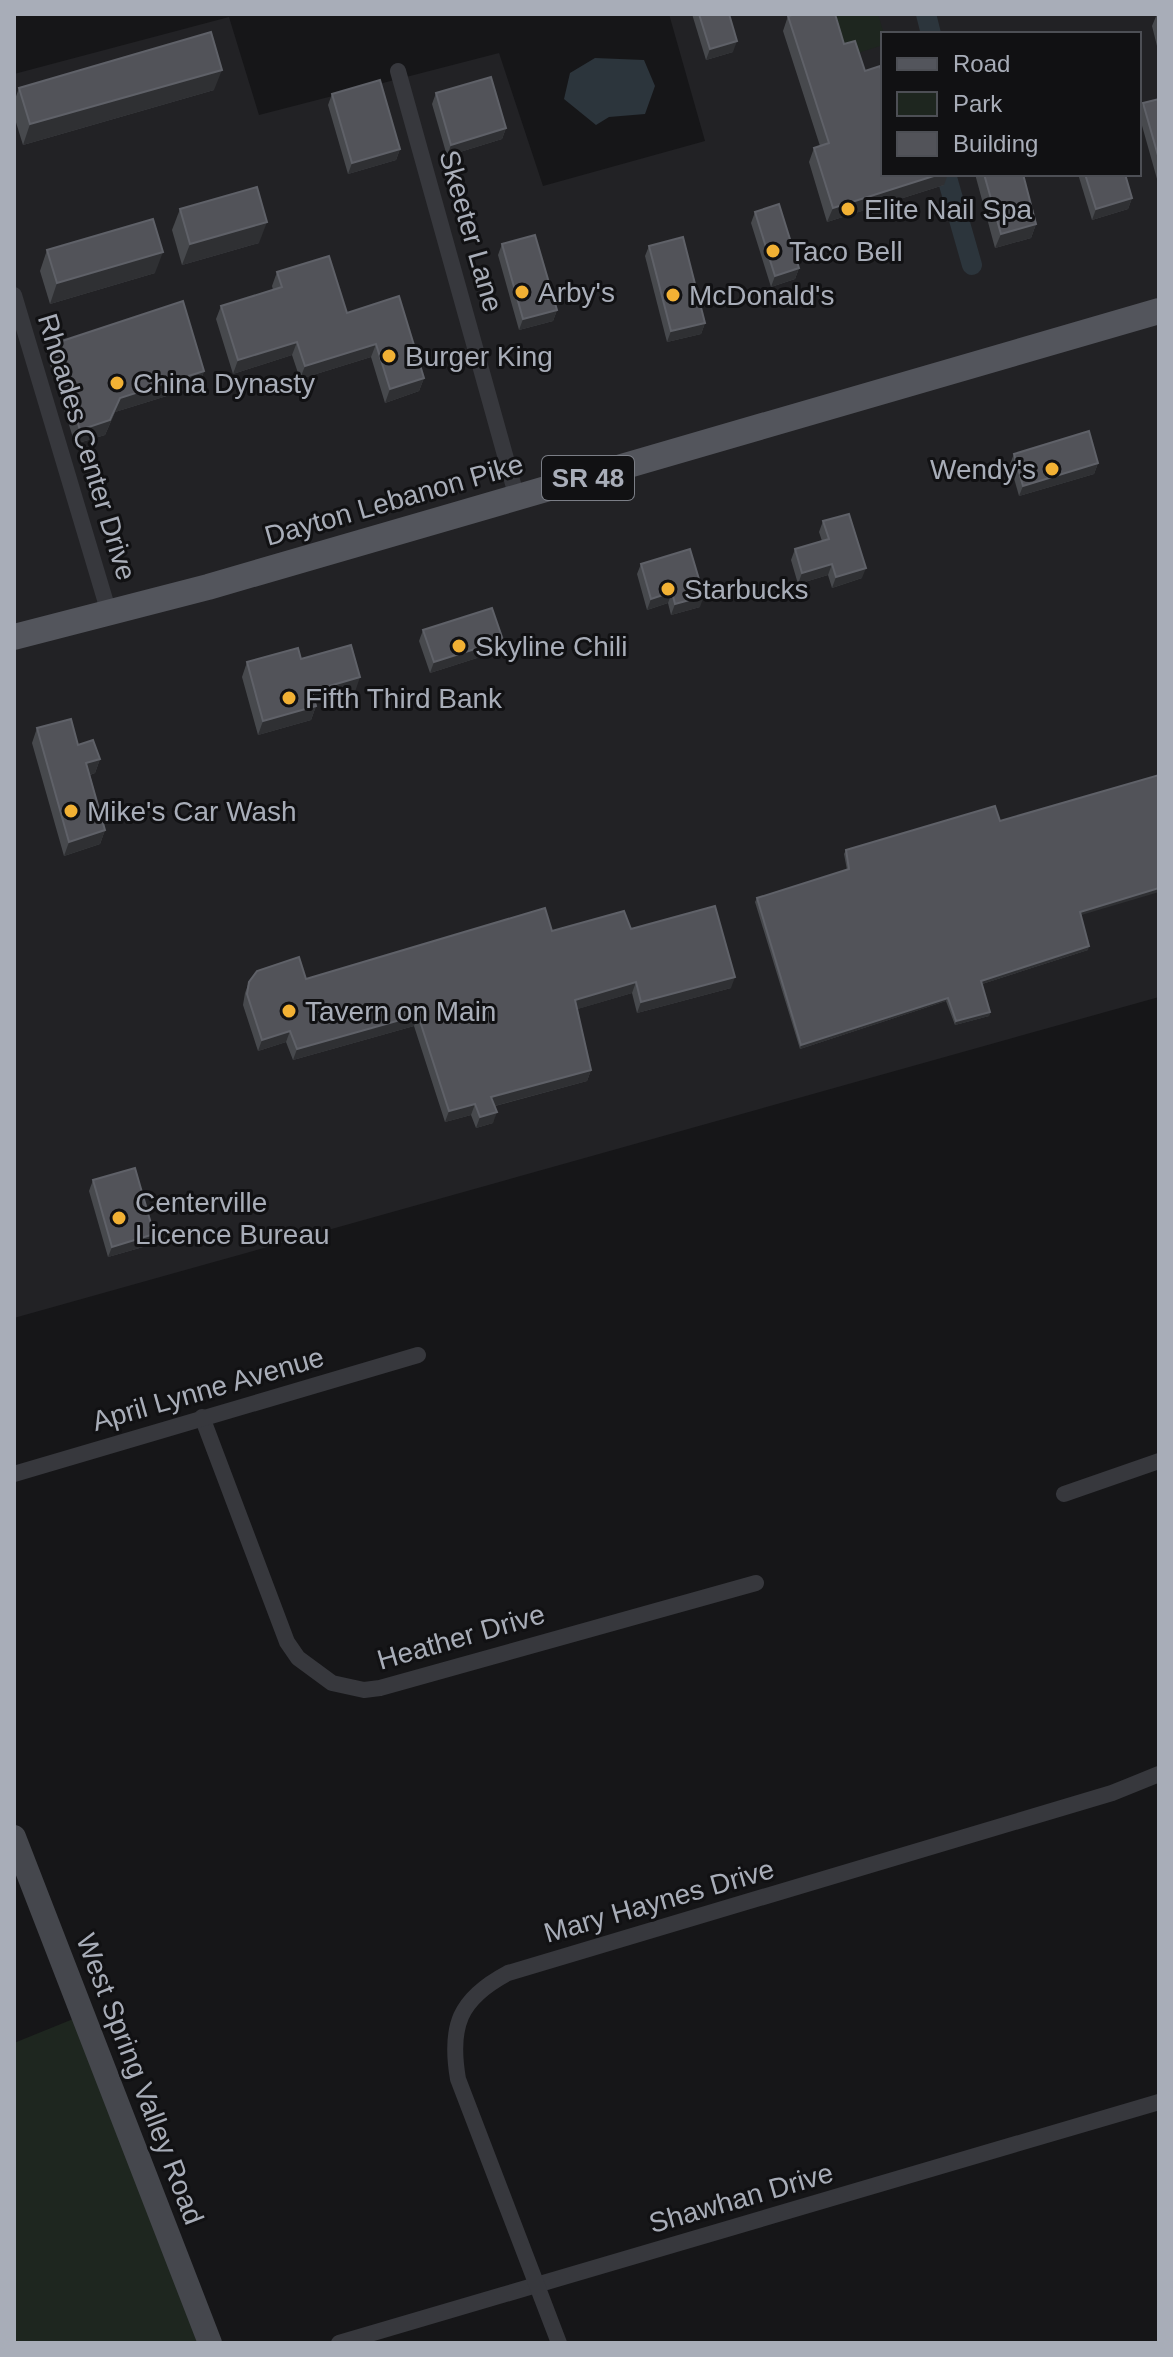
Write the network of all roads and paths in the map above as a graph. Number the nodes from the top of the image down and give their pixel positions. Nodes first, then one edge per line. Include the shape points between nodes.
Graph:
1 (398, 71) dead end
2 (14, 295) edge
3 (1159, 311) edge
4 (517, 498) junction
5 (109, 613) junction
6 (14, 637) edge
7 (418, 1355) dead end
8 (202, 1417) junction
9 (1159, 1461) edge
10 (14, 1474) edge
11 (1064, 1494) dead end
12 (756, 1583) dead end
13 (1159, 1774) edge
14 (14, 1837) edge
15 (1159, 2102) edge
16 (536, 2285) junction
17 (210, 2343) edge
18 (339, 2343) edge
19 (559, 2343) edge

1 - 4 street, Skeeter Lane
2 - 5 street, Rhoades Center Drive
3 - 4 main road, Dayton Lebanon Pike / SR 48
4 - 5 main road, Dayton Lebanon Pike / SR 48
5 - 6 main road, Dayton Lebanon Pike / SR 48
7 - 8 street, April Lynne Avenue
8 - 10 street, April Lynne Avenue
8 - 12 street, Heather Drive via 287,1642 317,1675 347,1688 380,1688
9 - 11 street
13 - 16 street, Mary Haynes Drive via 1082,1802 508,1973 487,1984 460,2016 454,2054 458,2079
14 - 17 street, West Spring Valley Road
15 - 16 street, Shawhan Drive
16 - 18 street, Shawhan Drive
16 - 19 street, Mary Haynes Drive

